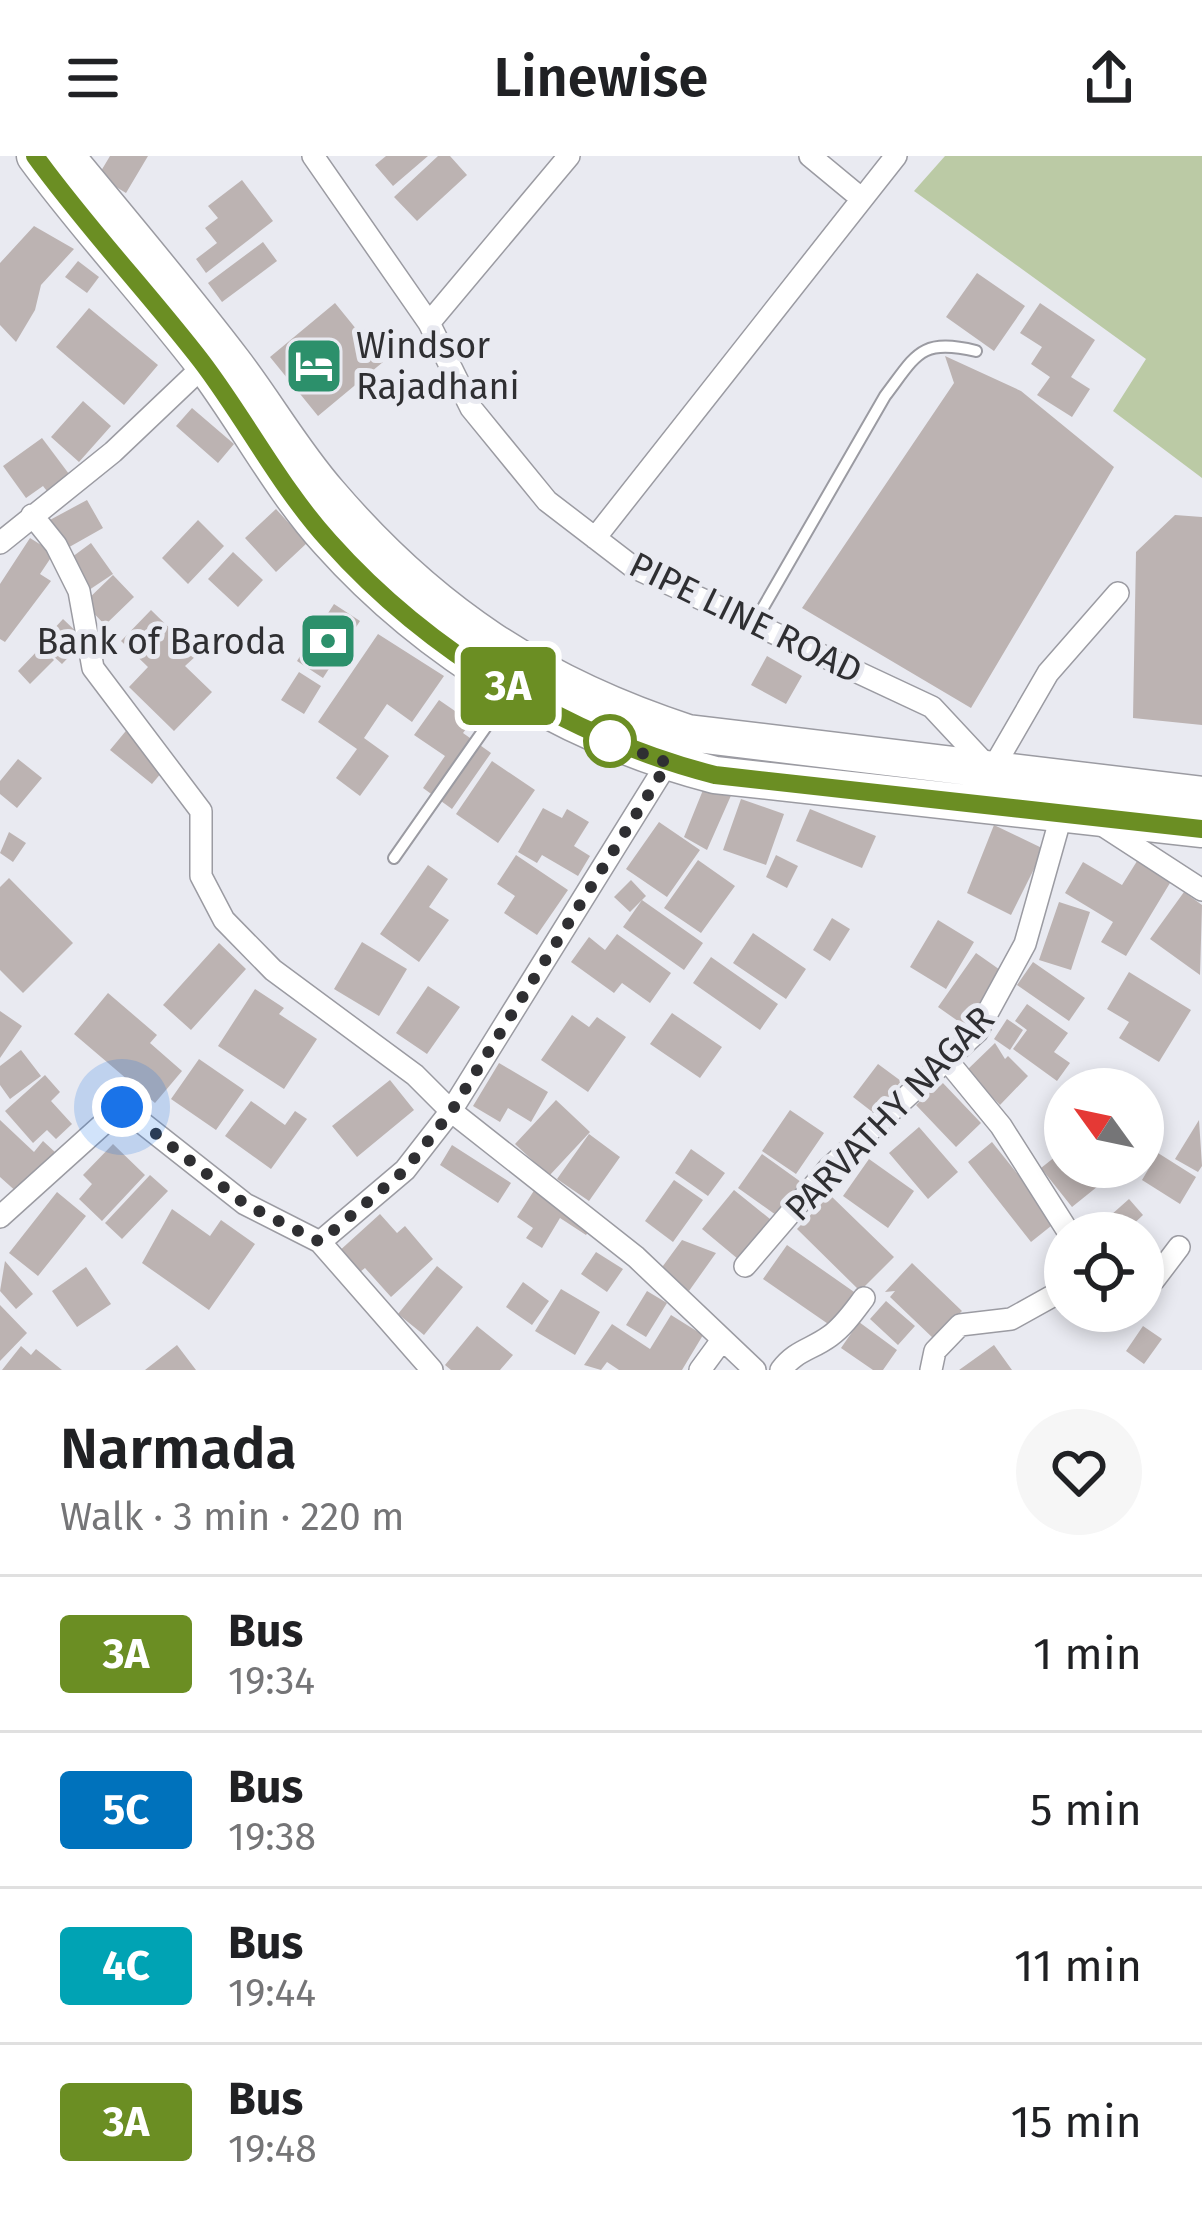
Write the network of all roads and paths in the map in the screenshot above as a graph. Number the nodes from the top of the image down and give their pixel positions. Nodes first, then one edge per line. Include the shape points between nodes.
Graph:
1 (313, 156) edge
2 (569, 156) edge
3 (810, 156) edge
4 (896, 156) edge
5 (53, 160) edge
6 (862, 199) junction
7 (429, 322) junction
8 (976, 351) dead end
9 (214, 357) junction
10 (32, 515) junction
11 (595, 538) junction
12 (0, 543) edge
13 (1118, 593) dead end
14 (753, 625) junction
15 (513, 689) junction
16 (675, 747) junction
17 (989, 767) junction
18 (1109, 784) junction
19 (1202, 795) edge
20 (988, 805) junction
21 (1078, 816) junction
22 (1202, 829) edge
23 (394, 858) dead end
24 (1202, 890) edge
25 (946, 1059) junction
26 (451, 1112) junction
27 (1056, 1212) edge
28 (0, 1217) edge
29 (320, 1242) junction
30 (1179, 1247) dead end
31 (745, 1266) dead end
32 (1164, 1267) edge
33 (864, 1298) dead end
34 (1044, 1301) edge
35 (722, 1340) junction
36 (432, 1370) edge
37 (700, 1370) edge
38 (755, 1370) edge
39 (781, 1370) edge
40 (932, 1370) edge

1 - 7 street, PIPE LINE ROAD
2 - 7 street
3 - 6 street
4 - 6 street
5 - 9 main road
6 - 11 street
7 - 11 street, PIPE LINE ROAD via 471,408 508,459
8 - 14 lane via 941,343 909,364
9 - 10 street
9 - 15 main road via 329,542 404,610
9 - 16 main road via 327,492 442,606 513,657
10 - 12 street
10 - 26 street via 79,591 93,668 201,811 201,876 224,920 273,970
11 - 14 street, PIPE LINE ROAD via 633,567
13 - 17 street via 1048,673
14 - 17 street, PIPE LINE ROAD via 932,707
15 - 16 main road via 556,715
15 - 23 lane
16 - 17 main road
16 - 20 main road via 794,785
16 - 26 street
17 - 18 main road
17 - 20 street
18 - 19 main road
18 - 21 street, PARVATHY NAGAR
20 - 21 main road
21 - 22 main road
21 - 24 street
21 - 25 street, PARVATHY NAGAR via 1000,997
25 - 27 street
25 - 31 street, PARVATHY NAGAR via 829,1168
26 - 29 street via 405,1170
26 - 35 street via 636,1257
28 - 29 street via 122,1107 245,1204
29 - 36 street
30 - 32 street
33 - 39 street via 826,1341 795,1351
34 - 40 street via 1011,1319 960,1324 935,1352
35 - 37 street
35 - 38 street

